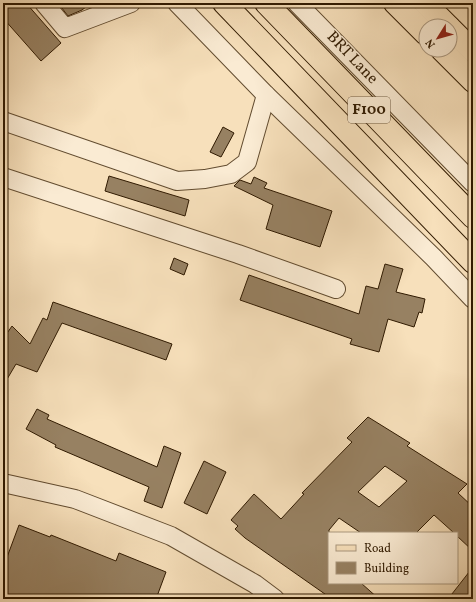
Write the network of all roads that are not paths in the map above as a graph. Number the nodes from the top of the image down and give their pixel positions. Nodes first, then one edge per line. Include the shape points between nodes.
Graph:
1 (44, 3) edge
2 (177, 3) edge
3 (224, 3) edge
4 (266, 3) edge
5 (298, 3) edge
6 (388, 3) edge
7 (395, 3) edge
8 (425, 3) edge
9 (123, 4) edge
10 (440, 18) edge
11 (418, 26) edge
12 (418, 33) edge
13 (458, 36) edge
14 (473, 51) edge
15 (443, 58) edge
16 (450, 58) edge
17 (473, 81) edge
18 (473, 88) edge
19 (266, 95) junction
20 (3, 121) edge
21 (3, 177) edge
22 (473, 183) edge
23 (473, 217) edge
24 (473, 262) edge
25 (336, 289) dead end
26 (473, 299) edge
27 (3, 483) edge
28 (275, 599) edge

1 - 9 street via 65,28
2 - 19 street
3 - 24 main road
4 - 23 main road, F100
5 - 22 street, BRT Lane
6 - 12 street
7 - 11 main road
8 - 10 main road
13 - 14 main road
15 - 18 street
16 - 17 main road
19 - 20 street via 247,162 231,174 205,180 177,181
19 - 26 street
21 - 25 street
27 - 28 street via 75,499 171,536 255,584

